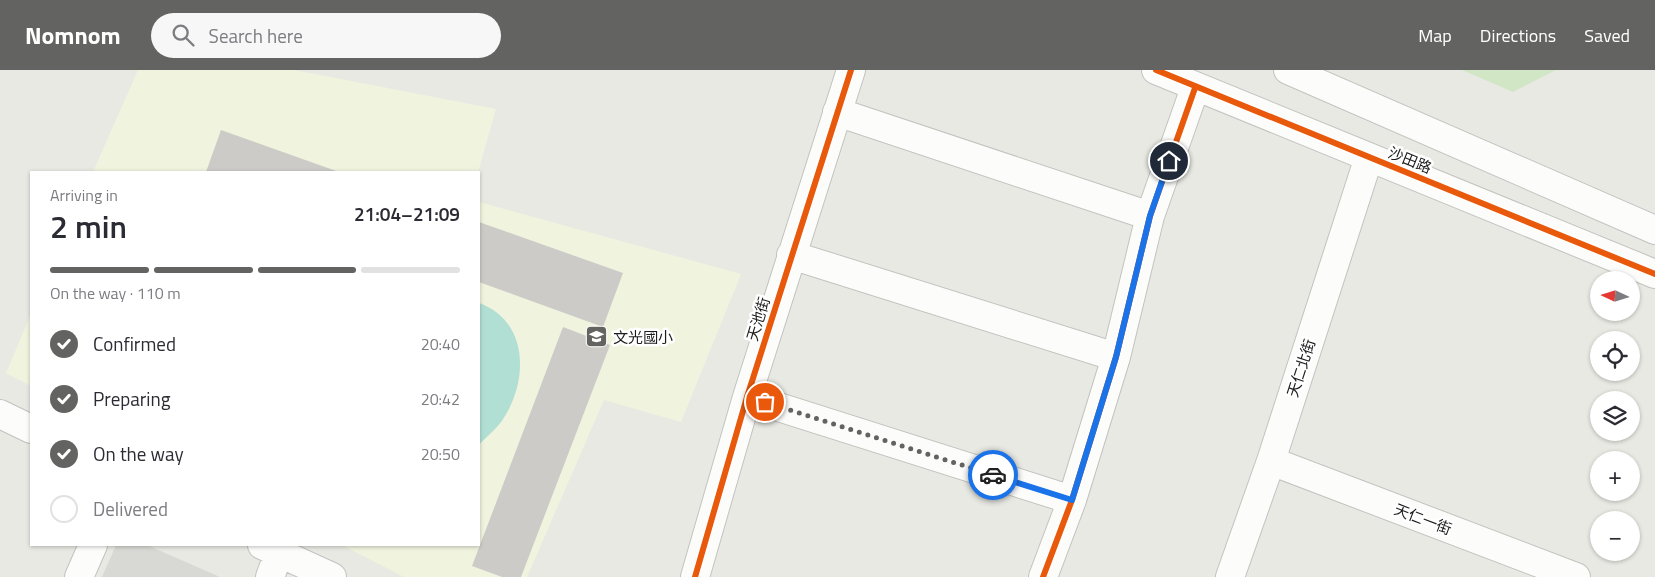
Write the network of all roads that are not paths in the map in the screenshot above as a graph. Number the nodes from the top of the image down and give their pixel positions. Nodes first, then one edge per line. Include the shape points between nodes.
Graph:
1 (851, 70) edge
2 (1156, 70) edge
3 (1288, 70) edge
4 (1195, 88) junction
5 (837, 112) junction
6 (1369, 157) junction
7 (1150, 216) junction
8 (1655, 230) edge
9 (791, 255) junction
10 (1655, 274) edge
11 (1116, 357) junction
12 (747, 397) junction
13 (0, 414) edge
14 (30, 429) edge
15 (1271, 462) junction
16 (1072, 500) junction
17 (93, 546) edge
18 (270, 558) edge
19 (79, 577) edge
20 (332, 577) edge
21 (695, 577) edge
22 (1044, 577) edge
23 (1230, 577) edge
24 (1576, 577) edge

1 - 5 street, 天池街
2 - 4 street, 沙田路
3 - 8 street
4 - 6 street, 沙田路
4 - 7 street
5 - 7 street
5 - 9 street, 天池街
6 - 10 street, 沙田路
6 - 15 street, 天仁北街
7 - 11 street
9 - 11 street
9 - 12 street, 天池街
11 - 16 street
12 - 16 street
12 - 21 street, 天池街
13 - 14 street
15 - 23 street, 天仁北街
15 - 24 street, 天仁一街
16 - 22 street
17 - 19 street
18 - 20 street

